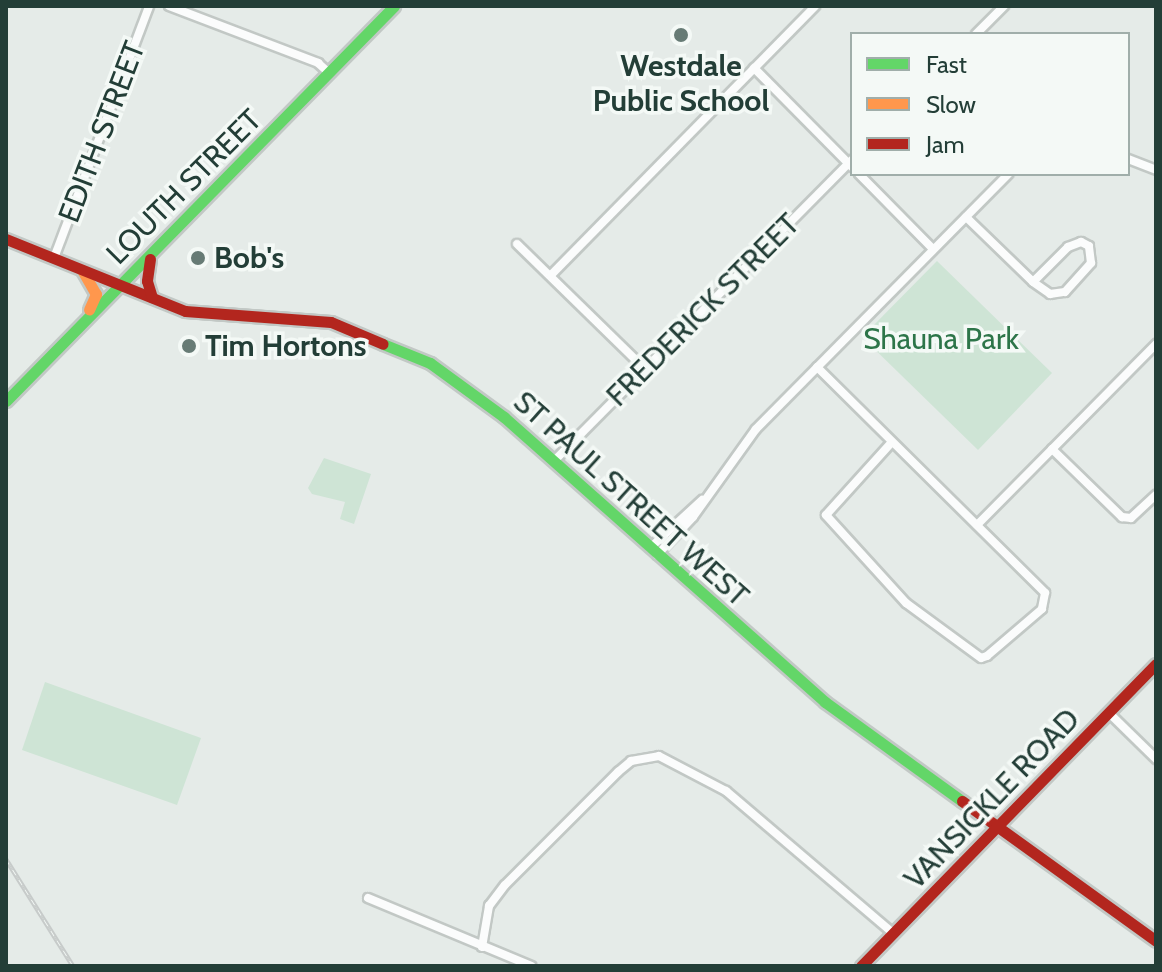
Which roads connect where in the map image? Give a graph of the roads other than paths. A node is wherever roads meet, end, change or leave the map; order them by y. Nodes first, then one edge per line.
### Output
1 (149, 6) edge
2 (169, 6) edge
3 (394, 6) edge
4 (815, 6) edge
5 (1004, 6) edge
6 (978, 32) edge
7 (754, 68) junction
8 (329, 73) junction
9 (1130, 160) edge
10 (850, 162) edge
11 (850, 164) edge
12 (1156, 170) edge
13 (861, 176) edge
14 (1006, 176) edge
15 (966, 217) junction
16 (6, 239) edge
17 (517, 244) dead end
18 (933, 249) junction
19 (151, 256) junction
20 (54, 258) junction
21 (76, 264) junction
22 (551, 275) junction
23 (1033, 282) junction
24 (121, 285) junction
25 (152, 297) junction
26 (76, 331) junction
27 (1156, 344) edge
28 (817, 367) junction
29 (645, 369) junction
30 (6, 401) edge
31 (892, 442) junction
32 (1052, 449) junction
33 (554, 461) junction
34 (1155, 497) edge
35 (977, 525) junction
36 (654, 551) junction
37 (1156, 664) edge
38 (1109, 713) junction
39 (1156, 759) edge
40 (1000, 826) junction
41 (368, 898) dead end
42 (893, 933) junction
43 (1156, 941) edge
44 (482, 947) junction
45 (531, 966) edge
46 (861, 966) edge

1 - 20 street, EDITH STREET
2 - 8 street
3 - 8 main road, LOUTH STREET
4 - 7 street
5 - 6 street
7 - 10 street
7 - 22 street
8 - 19 main road, LOUTH STREET
9 - 12 street
11 - 29 street, FREDERICK STREET
13 - 18 street
14 - 15 street
15 - 18 street
15 - 23 street
16 - 20 main road, ST PAUL STREET WEST
17 - 22 street
18 - 28 street
19 - 24 main road, LOUTH STREET
19 - 25 main road
20 - 21 main road, ST PAUL STREET WEST
21 - 24 main road, ST PAUL STREET WEST
21 - 26 main road
22 - 29 street
23 - 23 street
24 - 25 main road, ST PAUL STREET WEST
24 - 26 main road, LOUTH STREET
25 - 33 main road, ST PAUL STREET WEST
26 - 30 main road, LOUTH STREET
27 - 32 street
28 - 31 street
28 - 36 street
29 - 33 street, FREDERICK STREET
31 - 35 street
31 - 35 street
32 - 34 street
32 - 35 street
33 - 36 main road, ST PAUL STREET WEST
36 - 40 main road, ST PAUL STREET WEST
37 - 38 main road, VANSICKLE ROAD
38 - 39 street
38 - 40 main road, VANSICKLE ROAD
40 - 42 main road, VANSICKLE ROAD
40 - 43 main road, ST PAUL STREET WEST
41 - 44 street
42 - 44 street
42 - 46 main road, VANSICKLE ROAD
44 - 45 street

